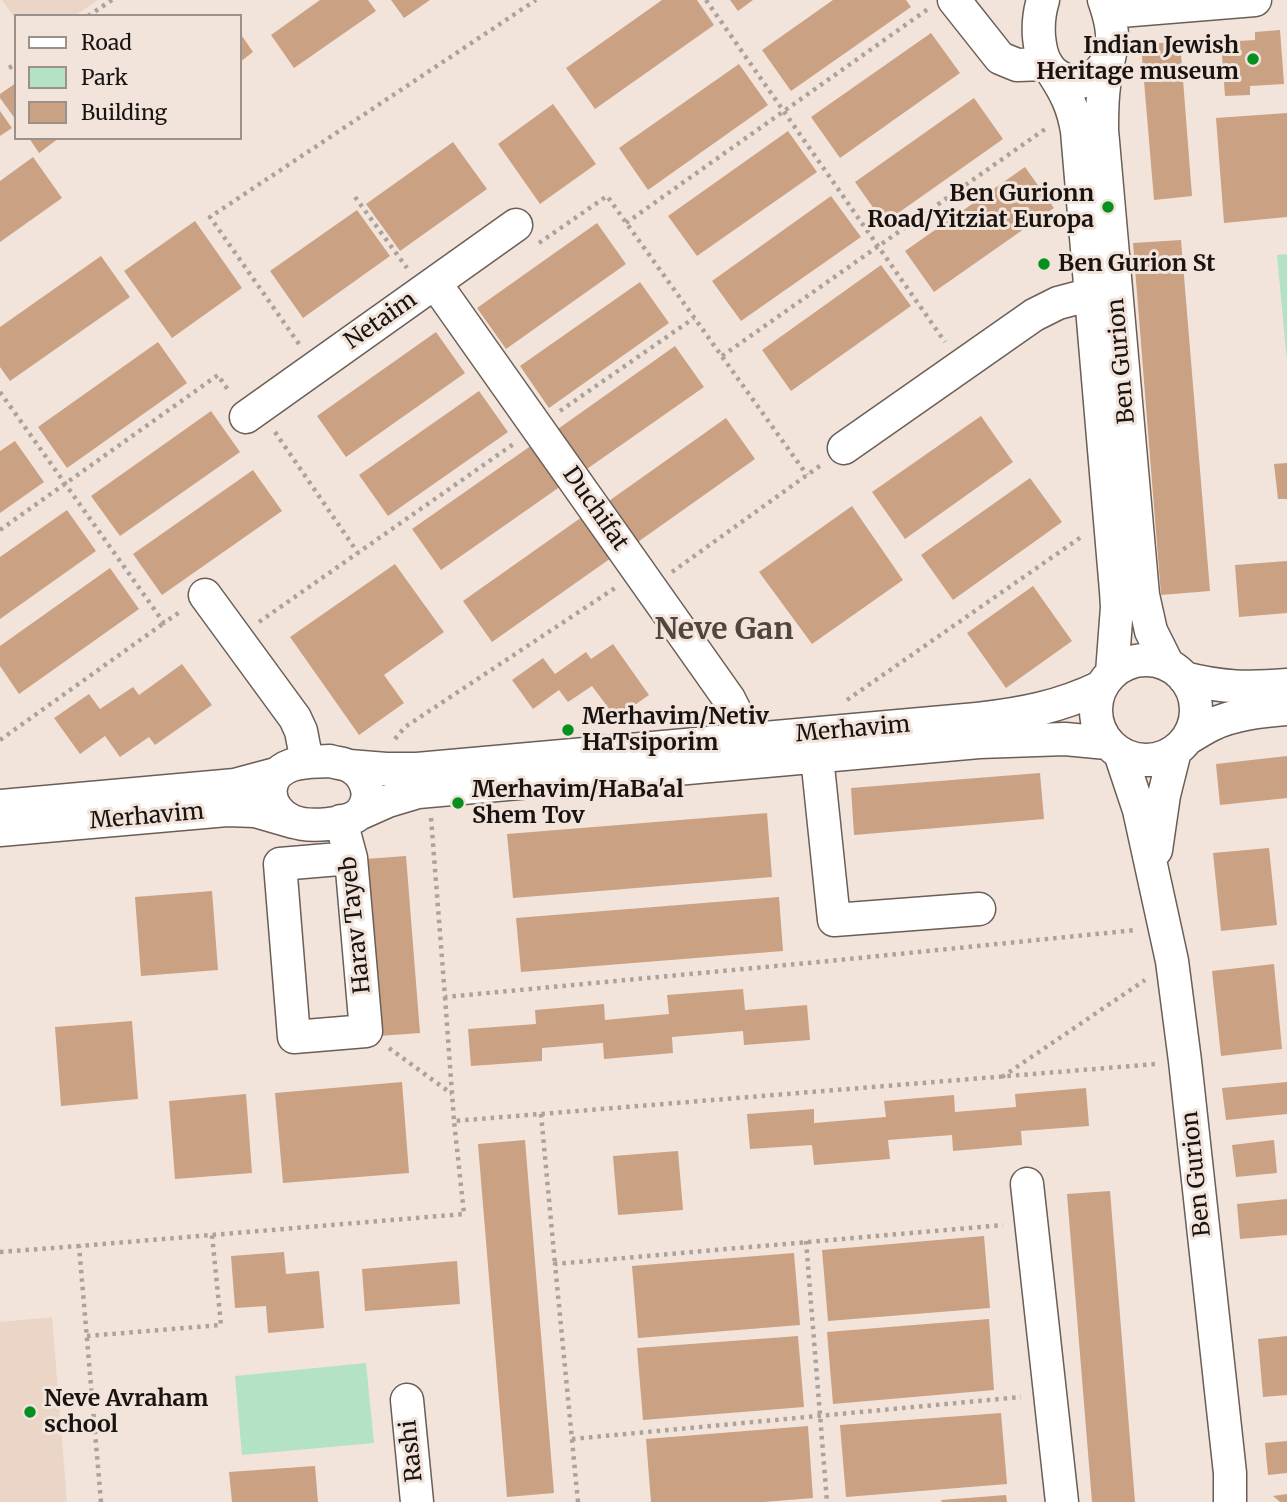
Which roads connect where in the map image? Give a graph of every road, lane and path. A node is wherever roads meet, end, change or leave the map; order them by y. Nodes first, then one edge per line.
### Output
1 (112, 0) edge
2 (536, 0) edge
3 (706, 0) edge
4 (1043, 0) edge
5 (1255, 0) edge
6 (942, 4) edge
7 (1106, 6) edge
8 (91, 14) edge
9 (1110, 54) junction
10 (14, 65) edge
11 (9, 68) dead end
12 (1050, 68) junction
13 (1073, 110) junction
14 (784, 112) junction
15 (355, 197) dead end
16 (626, 223) junction
17 (516, 225) joint
18 (878, 247) junction
19 (429, 287) junction
20 (1092, 294) junction
21 (694, 318) junction
22 (722, 356) junction
23 (961, 366) junction
24 (315, 368) junction
25 (218, 375) dead end
26 (0, 392) edge
27 (252, 412) joint
28 (537, 427) junction
29 (844, 448) joint
30 (807, 475) junction
31 (65, 484) junction
32 (1110, 516) junction
33 (0, 530) edge
34 (358, 553) junction
35 (645, 580) junction
36 (205, 595) joint
37 (164, 623) junction
38 (236, 638) junction
39 (1176, 672) junction
40 (1106, 680) junction
41 (1287, 685) edge
42 (841, 704) dead end
43 (1287, 709) edge
44 (0, 740) edge
45 (744, 740) junction
46 (1181, 745) junction
47 (1114, 748) junction
48 (817, 757) junction
49 (307, 762) junction
50 (349, 766) junction
51 (386, 769) junction
52 (276, 774) junction
53 (429, 792) junction
54 (0, 806) edge
55 (351, 817) junction
56 (293, 822) junction
57 (0, 830) edge
58 (351, 858) junction
59 (1154, 876) junction
60 (979, 909) dead end
61 (1165, 927) junction
62 (1172, 961) junction
63 (445, 997) junction
64 (366, 1031) junction
65 (1185, 1061) junction
66 (1002, 1077) junction
67 (452, 1094) junction
68 (541, 1114) junction
69 (454, 1121) junction
70 (1027, 1184) dead end
71 (1032, 1222) junction
72 (212, 1235) junction
73 (806, 1241) junction
74 (79, 1246) junction
75 (0, 1252) edge
76 (555, 1264) junction
77 (87, 1336) junction
78 (1051, 1394) junction
79 (407, 1400) dead end
80 (820, 1416) junction
81 (572, 1439) junction
82 (1233, 1492) edge
83 (101, 1502) edge
84 (417, 1502) edge
85 (578, 1502) edge
86 (827, 1502) edge
87 (1062, 1502) edge

1 - 8 path
2 - 24 path
3 - 14 path
4 - 12 street, Ben Gurion
5 - 7 street
6 - 12 street
6 - 14 path
7 - 9 street, Ben Gurion
9 - 12 street
9 - 39 street, Ben Gurion
10 - 11 path
12 - 13 street, Ben Gurion
13 - 18 path
13 - 20 street, Ben Gurion
14 - 16 path
14 - 18 path
15 - 19 path
16 - 17 path
16 - 21 path
17 - 19 street, Netaim
18 - 22 path
18 - 23 path
19 - 24 street, Netaim
19 - 28 street, Duchifat
20 - 23 street
20 - 32 street, Ben Gurion
21 - 22 path
21 - 28 path
22 - 30 path
23 - 29 street
24 - 27 street, Netaim
25 - 31 path
26 - 31 path
27 - 34 path
28 - 34 path
28 - 35 street, Duchifat
29 - 30 path
30 - 35 path
31 - 33 path
31 - 37 path
32 - 40 street, Ben Gurion
32 - 42 path
34 - 38 path
35 - 45 street, Duchifat
35 - 51 path
36 - 37 path
36 - 38 street
37 - 44 path
38 - 49 street
39 - 40 street
39 - 41 street
39 - 46 street
40 - 45 street, Merhavim
40 - 47 street
43 - 46 street
45 - 51 street, Merhavim
46 - 47 street
46 - 59 street, Ben Gurion
47 - 48 street, Merhavim
47 - 59 street, Ben Gurion
48 - 53 street, Merhavim
48 - 60 street
49 - 50 street
49 - 52 street
50 - 51 street, Merhavim
50 - 55 street
52 - 54 street, Merhavim
52 - 56 street
53 - 55 street, Merhavim
53 - 63 path
55 - 56 street
55 - 58 street, Harav Tayeb
56 - 57 street, Merhavim
58 - 64 street, Harav Tayeb
58 - 64 street
59 - 61 street, Ben Gurion
61 - 62 street, Ben Gurion
61 - 63 path
62 - 65 street, Ben Gurion
62 - 66 path
63 - 67 path
64 - 67 path
65 - 66 path
65 - 82 street, Ben Gurion
66 - 68 path
67 - 69 path
68 - 69 path
68 - 76 path
69 - 72 path
70 - 71 street
71 - 73 path
71 - 78 street
72 - 74 path
72 - 77 path
73 - 76 path
73 - 80 path
74 - 75 path
74 - 77 path
76 - 81 path
77 - 83 path
78 - 80 path
78 - 87 street
79 - 84 street, Rashi
80 - 81 path
80 - 86 path
81 - 85 path

